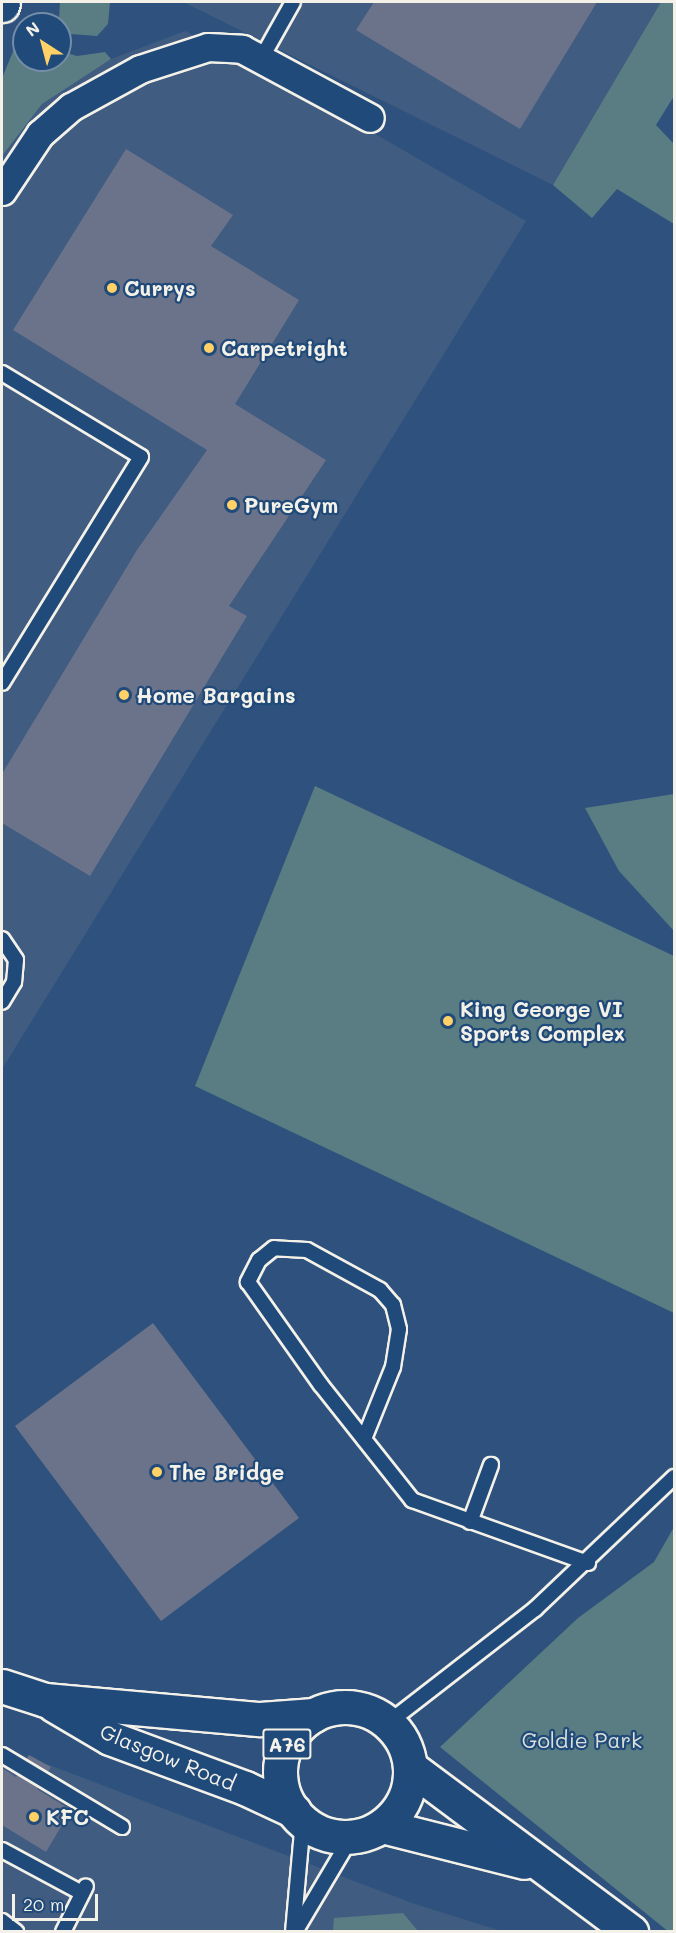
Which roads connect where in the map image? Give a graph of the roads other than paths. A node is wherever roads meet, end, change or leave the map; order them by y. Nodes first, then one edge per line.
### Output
1 (293, 2) edge
2 (252, 54) junction
3 (370, 118) dead end
4 (2, 191) edge
5 (2, 374) edge
6 (2, 683) edge
7 (2, 939) edge
8 (2, 1002) edge
9 (364, 1439) junction
10 (491, 1465) dead end
11 (675, 1477) edge
12 (470, 1522) junction
13 (588, 1563) junction
14 (2, 1686) edge
15 (45, 1700) junction
16 (314, 1715) junction
17 (388, 1723) junction
18 (2, 1755) edge
19 (410, 1767) junction
20 (298, 1816) junction
21 (122, 1827) dead end
22 (367, 1831) junction
23 (2, 1850) edge
24 (538, 1865) junction
25 (2, 1921) edge
26 (16, 1932) edge
27 (63, 1932) edge
28 (294, 1932) edge
29 (631, 1932) edge

1 - 2 lane
2 - 3 street
2 - 4 street
5 - 6 lane
7 - 8 lane
9 - 9 lane
9 - 12 lane
10 - 12 lane
11 - 13 lane
12 - 13 lane
13 - 17 lane
14 - 15 main road, Glasgow Road / A76
15 - 16 main road, Glasgow Road / A76
15 - 20 main road, Glasgow Road / A76
16 - 17 main road, A76
16 - 20 main road, A76
17 - 19 main road, A76
18 - 21 lane
19 - 22 main road, A76
19 - 24 main road, A76
20 - 22 main road, A76
20 - 28 lane
22 - 24 main road, A76
22 - 28 lane
23 - 27 lane
24 - 29 main road, A76
25 - 26 lane

